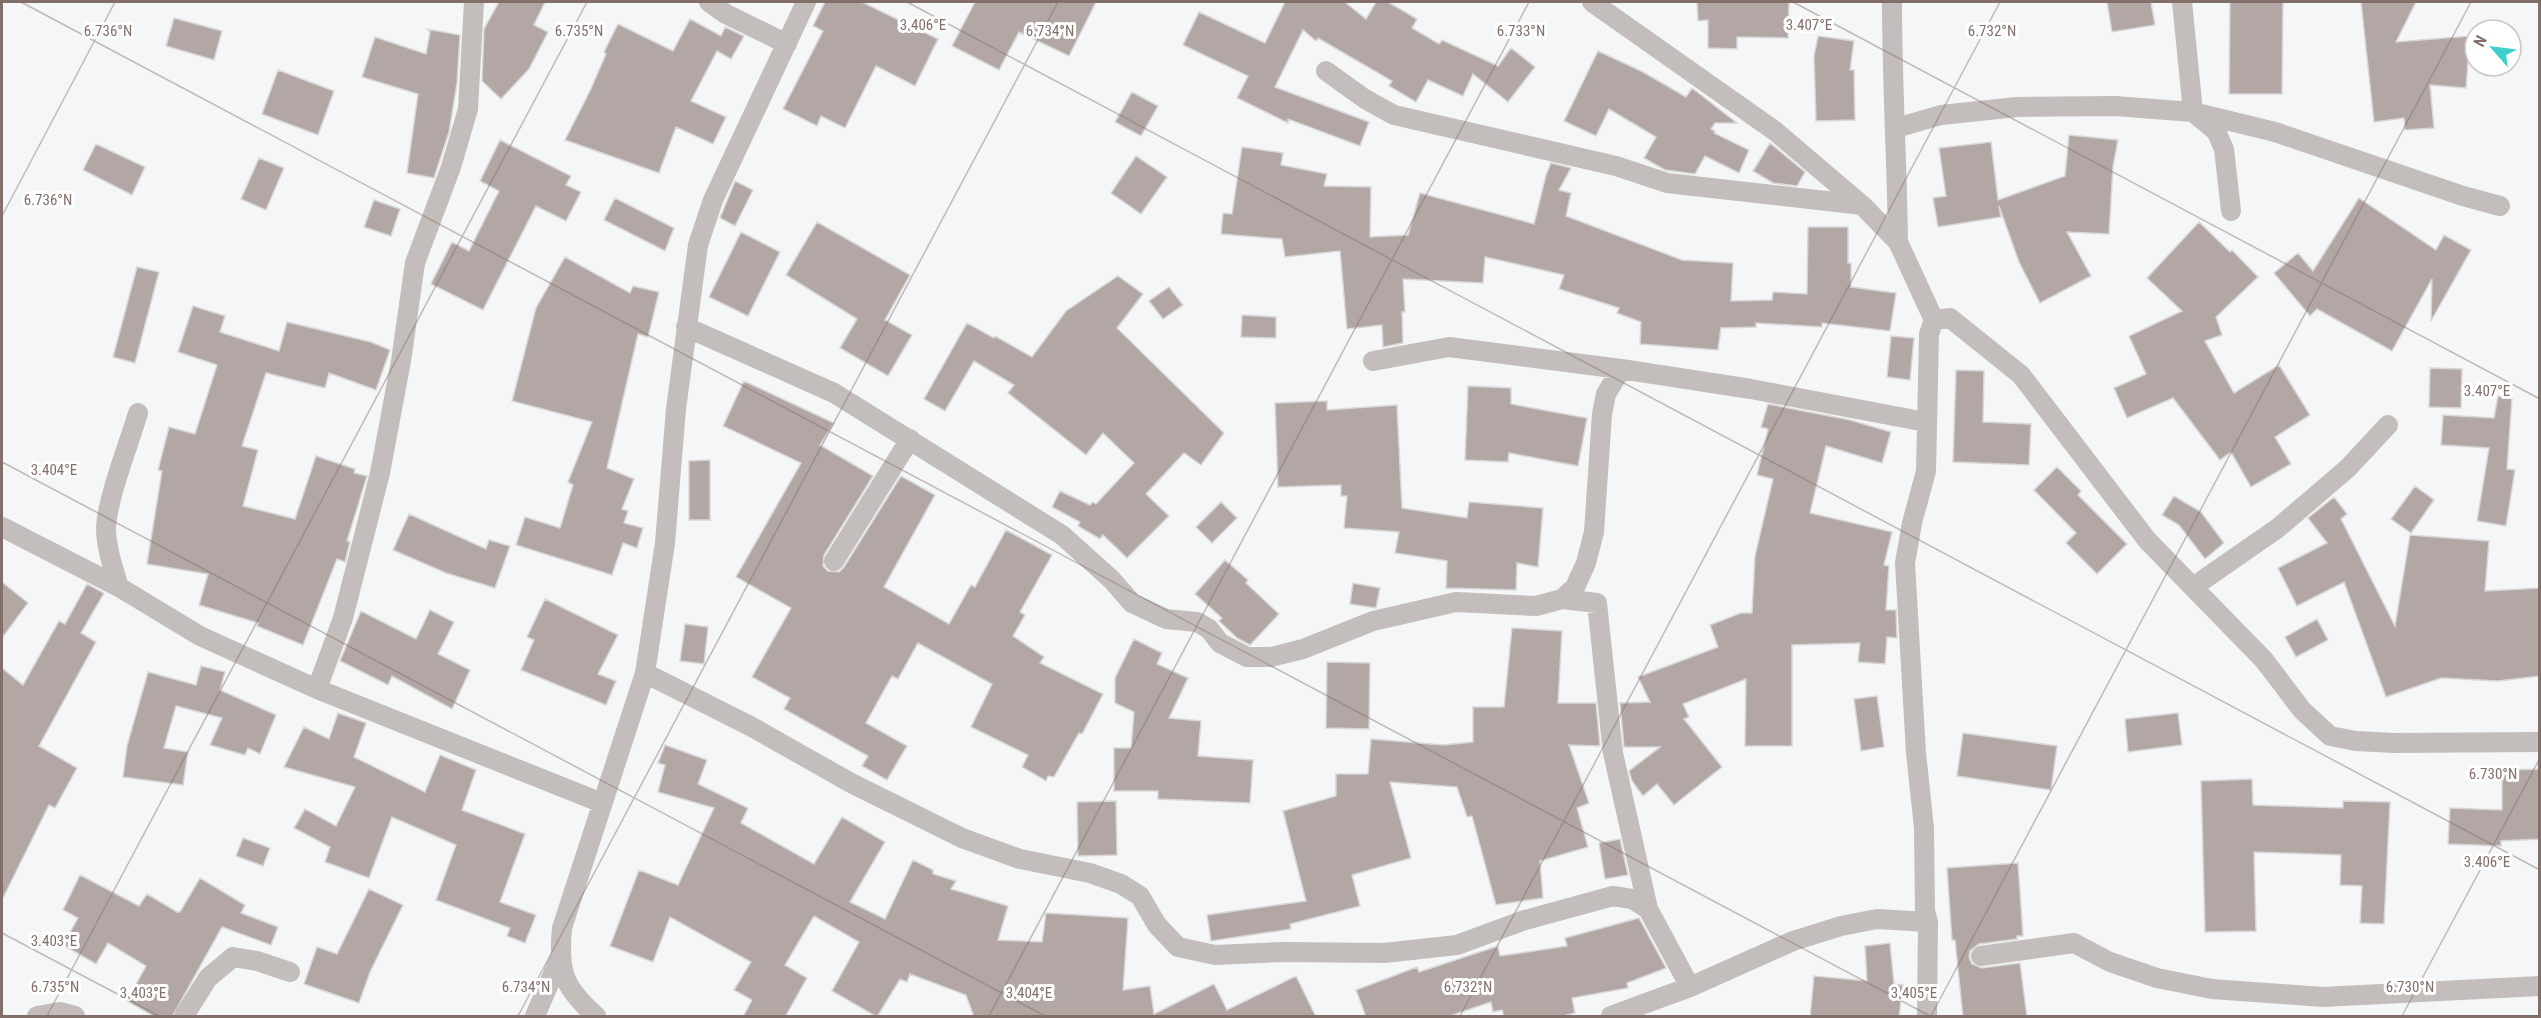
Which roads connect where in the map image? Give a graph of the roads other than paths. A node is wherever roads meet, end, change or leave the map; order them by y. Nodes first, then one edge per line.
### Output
1 (474, 2) edge
2 (709, 2) edge
3 (806, 2) edge
4 (1592, 2) edge
5 (1892, 2) edge
6 (2182, 2) edge
7 (787, 44) junction
8 (1326, 71) dead end
9 (2193, 112) junction
10 (1896, 128) junction
11 (1862, 205) junction
12 (2499, 206) dead end
13 (2231, 211) dead end
14 (1898, 242) junction
15 (1934, 320) junction
16 (686, 327) junction
17 (1373, 361) dead end
18 (1621, 369) junction
19 (138, 413) dead end
20 (1926, 422) junction
21 (2388, 425) dead end
22 (910, 439) junction
23 (2, 527) edge
24 (834, 561) dead end
25 (119, 587) junction
26 (2193, 587) junction
27 (1562, 599) junction
28 (645, 673) junction
29 (317, 689) junction
30 (2540, 742) edge
31 (602, 803) junction
32 (1648, 909) junction
33 (1928, 922) junction
34 (1981, 957) dead end
35 (560, 958) junction
36 (290, 972) dead end
37 (2540, 986) edge
38 (1690, 987) junction
39 (595, 1016) edge
40 (38, 1017) edge
41 (75, 1017) edge
42 (184, 1017) edge
43 (535, 1017) edge
44 (590, 1017) edge
45 (1611, 1017) edge
46 (1927, 1017) edge

1 - 29 street
2 - 7 street
3 - 7 street
4 - 11 street
5 - 10 street
6 - 9 street
7 - 16 street
8 - 11 street
9 - 10 street
9 - 12 street
9 - 13 street
10 - 14 street
11 - 14 street
14 - 15 street
15 - 20 street
15 - 26 street
16 - 22 street
16 - 28 street
17 - 18 street
18 - 20 street
18 - 27 street
19 - 25 street
20 - 33 street
21 - 26 street
22 - 24 street
22 - 27 street
23 - 25 street
25 - 29 street
26 - 30 street
27 - 32 street
28 - 31 street
28 - 32 street
29 - 31 street
31 - 35 street
32 - 38 street
33 - 38 street
33 - 46 street
34 - 37 street
35 - 39 street
35 - 43 street
36 - 42 street
38 - 45 street
39 - 44 street
40 - 41 street

